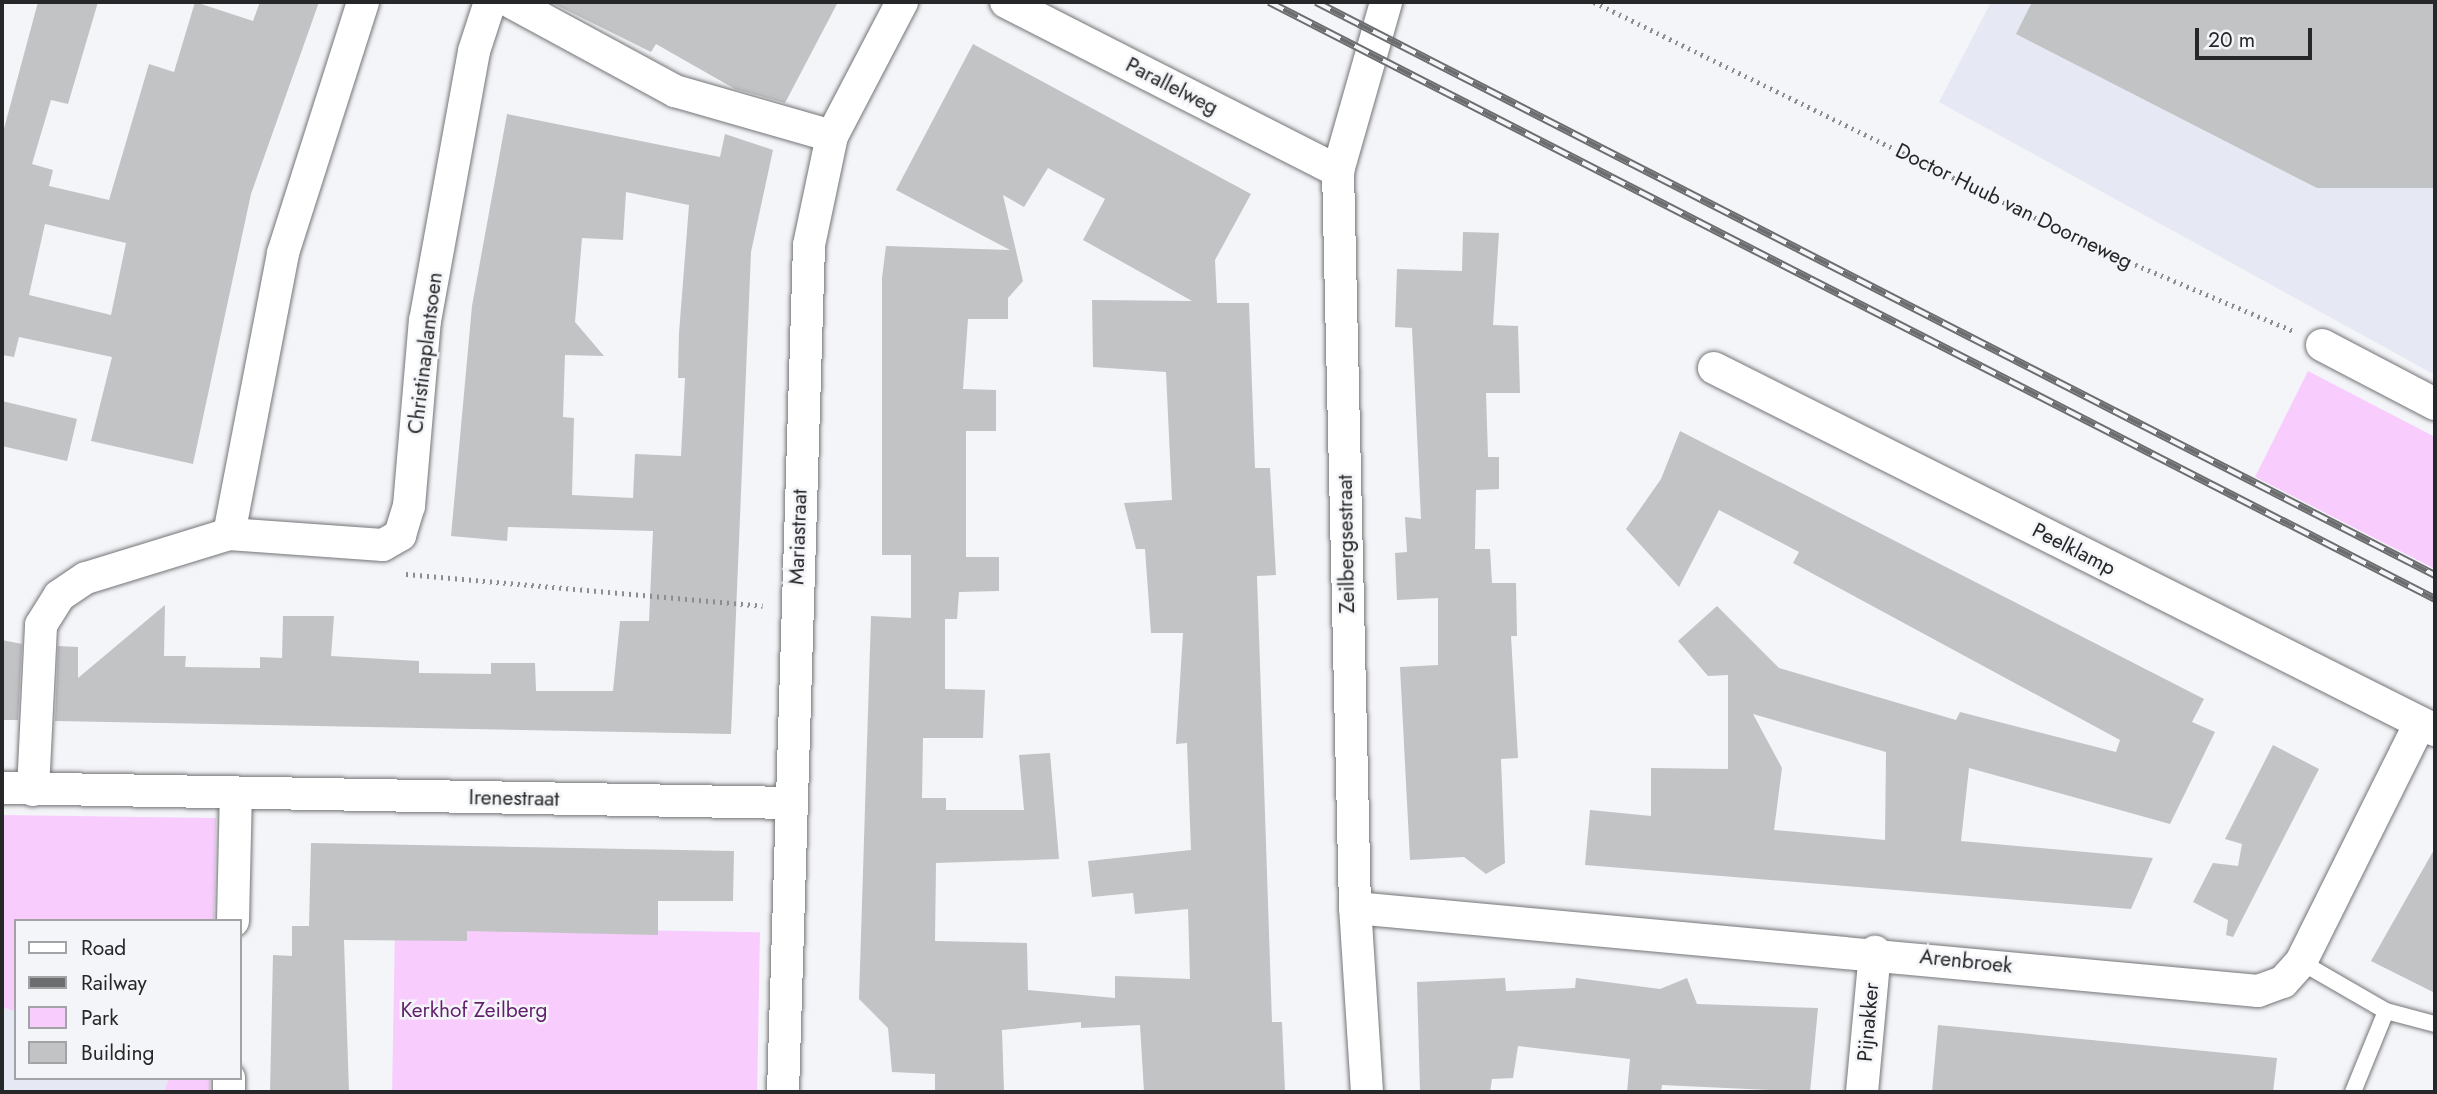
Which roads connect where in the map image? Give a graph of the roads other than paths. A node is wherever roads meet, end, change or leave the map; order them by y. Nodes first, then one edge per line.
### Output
1 (362, 2) edge
2 (490, 2) edge
3 (511, 2) edge
4 (902, 2) edge
5 (1006, 2) edge
6 (1386, 2) edge
7 (832, 136) junction
8 (1338, 171) junction
9 (2322, 345) road end
10 (1714, 368) dead end
11 (2435, 404) edge
12 (229, 534) junction
13 (2428, 727) edge
14 (2, 788) edge
15 (33, 789) junction
16 (236, 793) junction
17 (792, 803) junction
18 (1354, 908) junction
19 (233, 919) edge
20 (1875, 952) junction
21 (2301, 962) junction
22 (2386, 1011) junction
23 (2435, 1024) edge
24 (783, 1092) edge
25 (1367, 1092) edge
26 (1862, 1092) edge
27 (2353, 1092) edge

1 - 12 street
2 - 12 street, Christinaplantsoen
3 - 7 street
4 - 7 street, Mariastraat
5 - 8 street, Parallelweg
6 - 8 street, Zeilbergsestraat
7 - 17 street, Mariastraat
8 - 18 street, Zeilbergsestraat
9 - 11 street
10 - 13 street, Peelklamp
12 - 15 street, Christinaplantsoen
13 - 21 street, Arenbroek
14 - 15 street, Irenestraat
15 - 16 street, Irenestraat
16 - 17 street, Irenestraat
16 - 19 street
17 - 24 street, Mariastraat
18 - 20 street, Arenbroek
18 - 25 street, Zeilbergsestraat
20 - 21 street, Arenbroek
20 - 26 street, Pijnakker
21 - 22 lane
22 - 23 lane
22 - 27 lane

